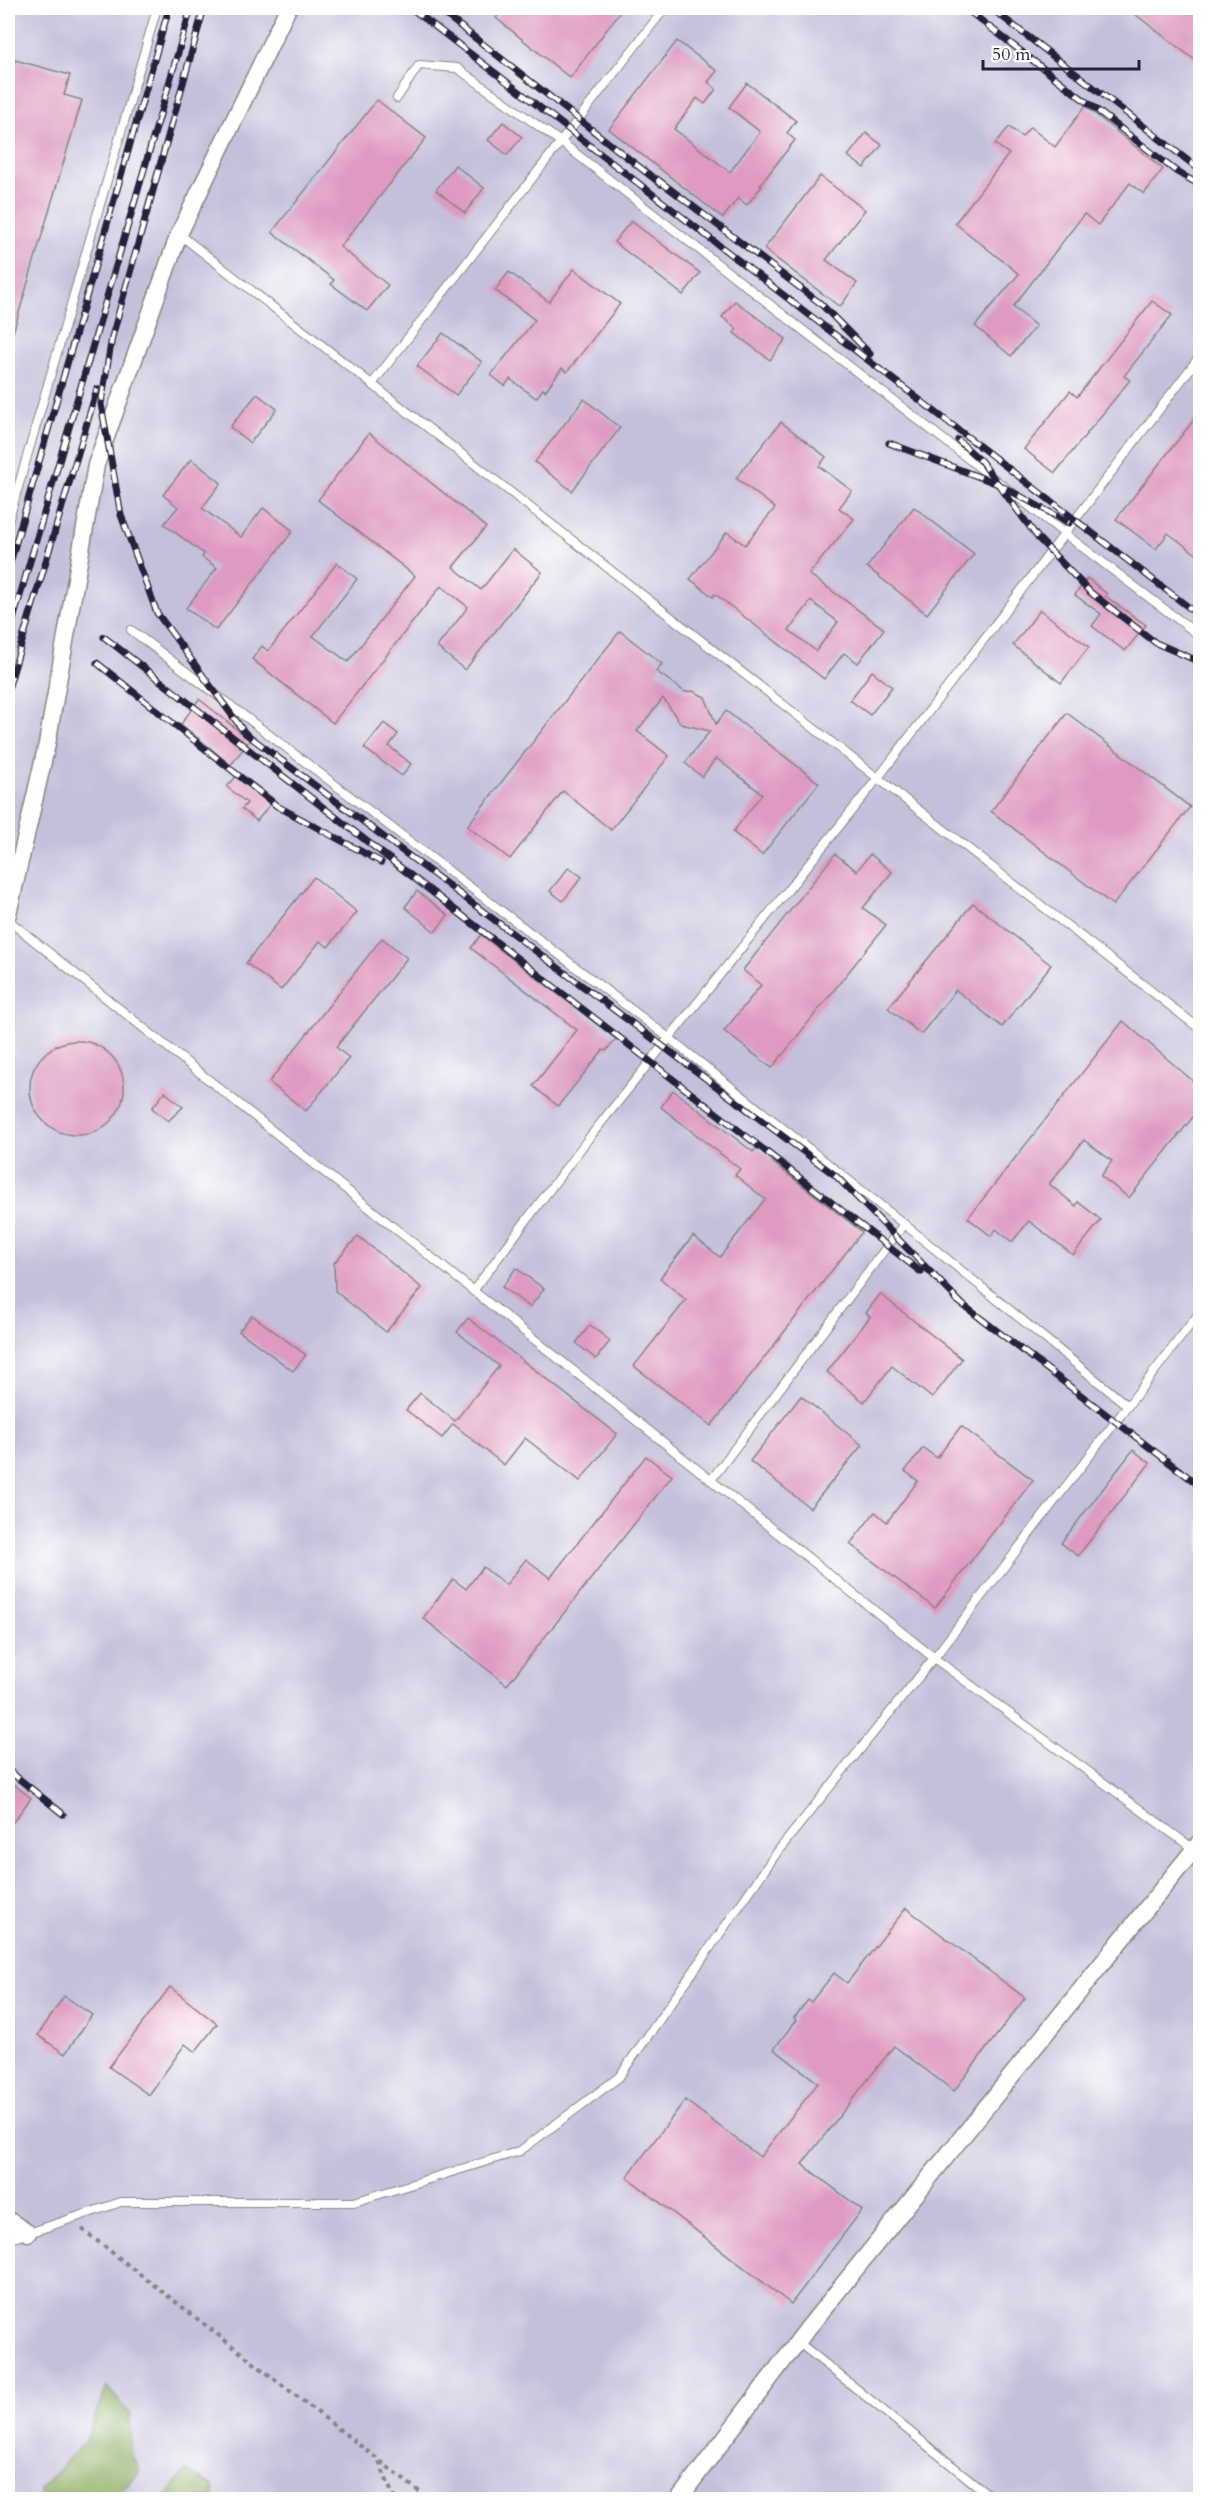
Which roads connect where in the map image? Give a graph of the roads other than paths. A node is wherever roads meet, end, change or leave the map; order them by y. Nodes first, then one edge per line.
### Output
1 (157, 8) edge
2 (288, 8) edge
3 (665, 8) edge
4 (396, 98) dead end
5 (561, 142) junction
6 (179, 234) junction
7 (1200, 356) edge
8 (372, 384) junction
9 (8, 522) edge
10 (1065, 534) junction
11 (131, 630) dead end
12 (1200, 636) edge
13 (878, 778) junction
14 (8, 914) edge
15 (8, 920) edge
16 (1200, 1029) edge
17 (669, 1038) junction
18 (904, 1224) junction
19 (474, 1292) junction
20 (1200, 1312) edge
21 (1128, 1406) junction
22 (711, 1480) junction
23 (934, 1658) junction
24 (1198, 1849) edge
25 (8, 2220) edge
26 (28, 2233) junction
27 (8, 2240) edge
28 (798, 2342) junction
29 (678, 2499) edge
30 (995, 2499) edge

1 - 9 lane
2 - 6 street
3 - 5 lane
4 - 5 lane
5 - 8 lane
5 - 10 lane
6 - 8 lane
6 - 14 street
7 - 10 lane
8 - 13 lane
10 - 12 lane
10 - 13 lane
11 - 17 lane
13 - 16 lane
13 - 17 lane
15 - 19 lane
17 - 18 lane
17 - 19 lane
18 - 21 lane
18 - 22 lane
19 - 22 lane
20 - 21 lane
21 - 23 lane
22 - 23 lane
23 - 24 lane
23 - 26 lane
24 - 28 street
25 - 26 street
26 - 27 lane
28 - 29 street
28 - 30 lane

